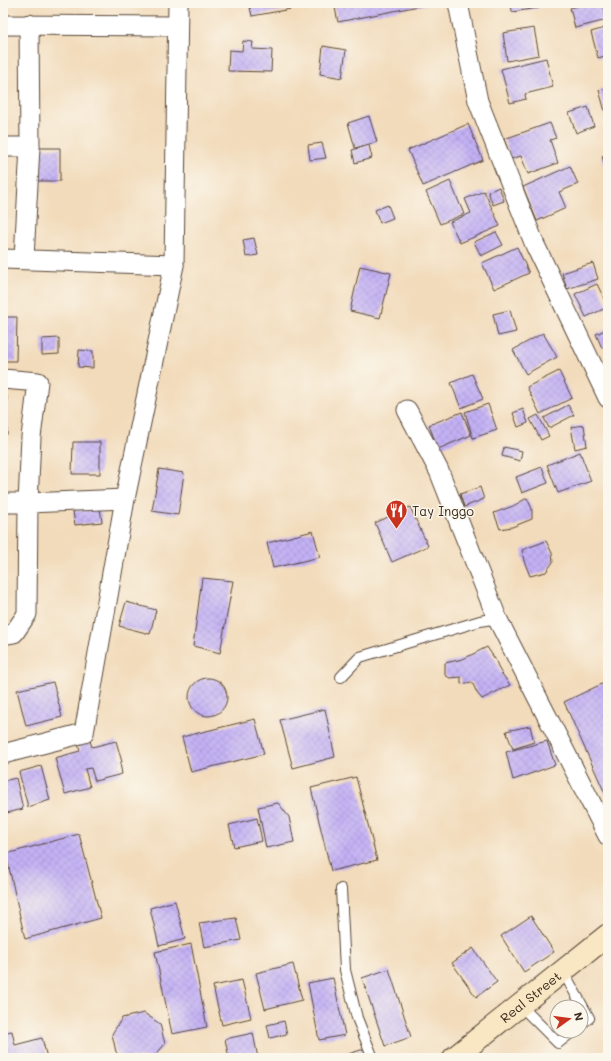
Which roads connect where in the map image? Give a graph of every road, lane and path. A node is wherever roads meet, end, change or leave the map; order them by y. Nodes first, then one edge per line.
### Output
1 (178, 3) edge
2 (458, 3) edge
3 (29, 24) junction
4 (3, 25) edge
5 (177, 26) junction
6 (3, 147) edge
7 (30, 147) junction
8 (24, 258) junction
9 (3, 259) edge
10 (174, 265) junction
11 (3, 379) edge
12 (608, 398) edge
13 (407, 410) dead end
14 (125, 499) junction
15 (3, 503) edge
16 (28, 503) junction
17 (497, 618) junction
18 (3, 635) edge
19 (340, 677) dead end
20 (3, 754) edge
21 (608, 836) edge
22 (341, 888) dead end
23 (608, 935) edge
24 (563, 971) junction
25 (578, 999) edge
26 (520, 1005) junction
27 (549, 1034) edge
28 (554, 1039) edge
29 (563, 1039) edge
30 (373, 1058) edge
31 (454, 1058) edge

1 - 5 street
2 - 12 street
3 - 4 street
3 - 5 street
3 - 7 street
5 - 10 street
6 - 7 street
7 - 8 street
8 - 9 street
8 - 10 street
10 - 14 street
11 - 16 street
13 - 17 street
14 - 16 street
14 - 20 street
15 - 16 street
16 - 18 street
17 - 19 lane
17 - 21 street
22 - 30 lane
23 - 24 main road, Real Street
24 - 25 lane
24 - 26 main road, Real Street
26 - 27 lane
26 - 31 main road, Real Street
28 - 29 lane

